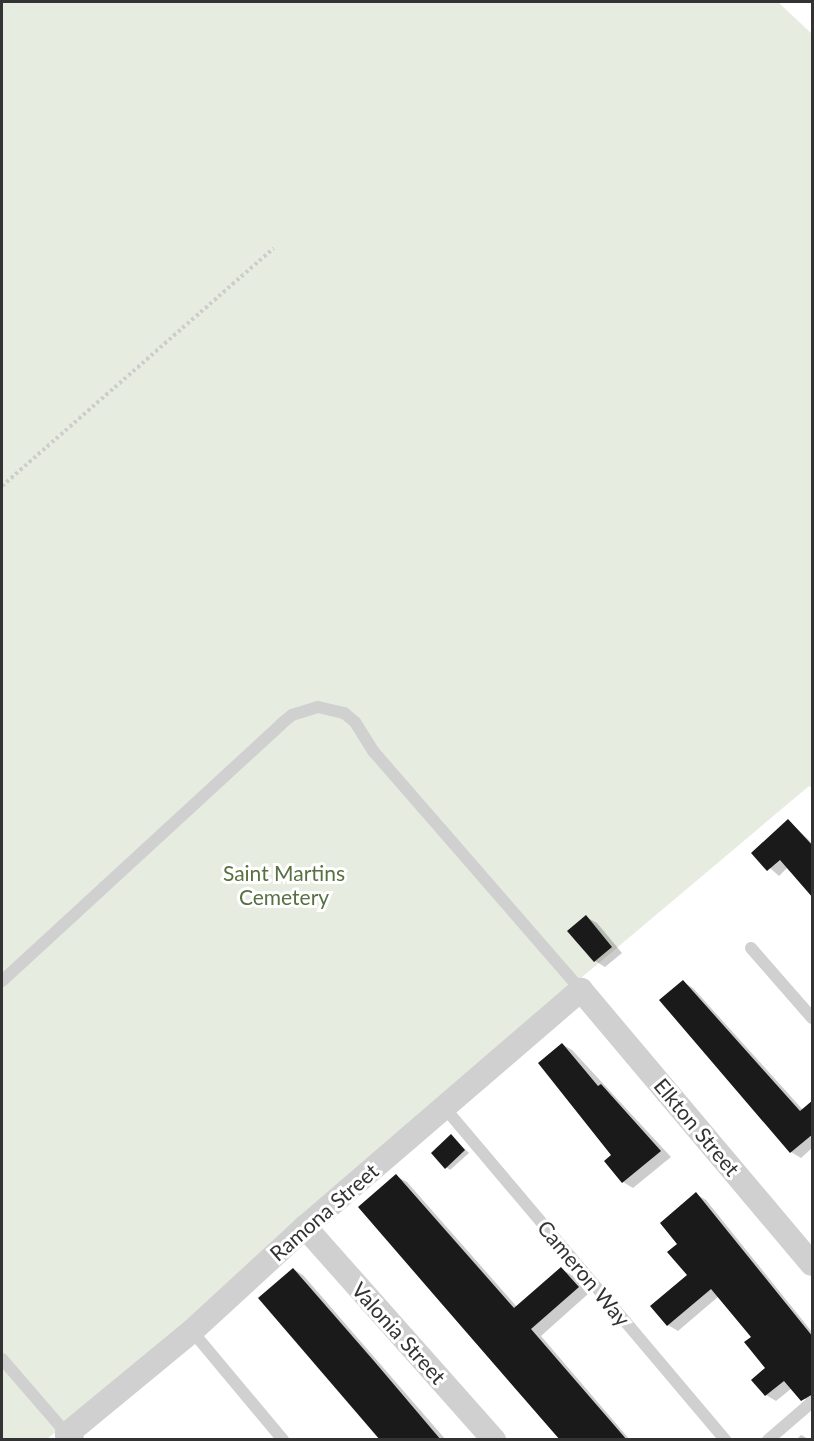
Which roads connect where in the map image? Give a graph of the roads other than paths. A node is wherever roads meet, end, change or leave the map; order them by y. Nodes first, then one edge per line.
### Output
1 (751, 948) dead end
2 (2, 981) edge
3 (580, 990) junction
4 (813, 1018) edge
5 (444, 1107) junction
6 (305, 1227) junction
7 (813, 1264) edge
8 (192, 1332) junction
9 (2, 1359) edge
10 (813, 1402) edge
11 (70, 1437) edge
12 (283, 1440) edge
13 (494, 1440) edge
14 (724, 1440) edge
15 (768, 1440) edge

1 - 4 lane
2 - 3 lane
3 - 5 street, Ramona Street
3 - 7 street, Elkton Street
5 - 6 street, Ramona Street
5 - 14 lane, Cameron Way
6 - 8 street, Ramona Street
6 - 13 street, Valonia Street
8 - 11 street, Ramona Street
8 - 12 lane
9 - 11 lane
10 - 15 lane

